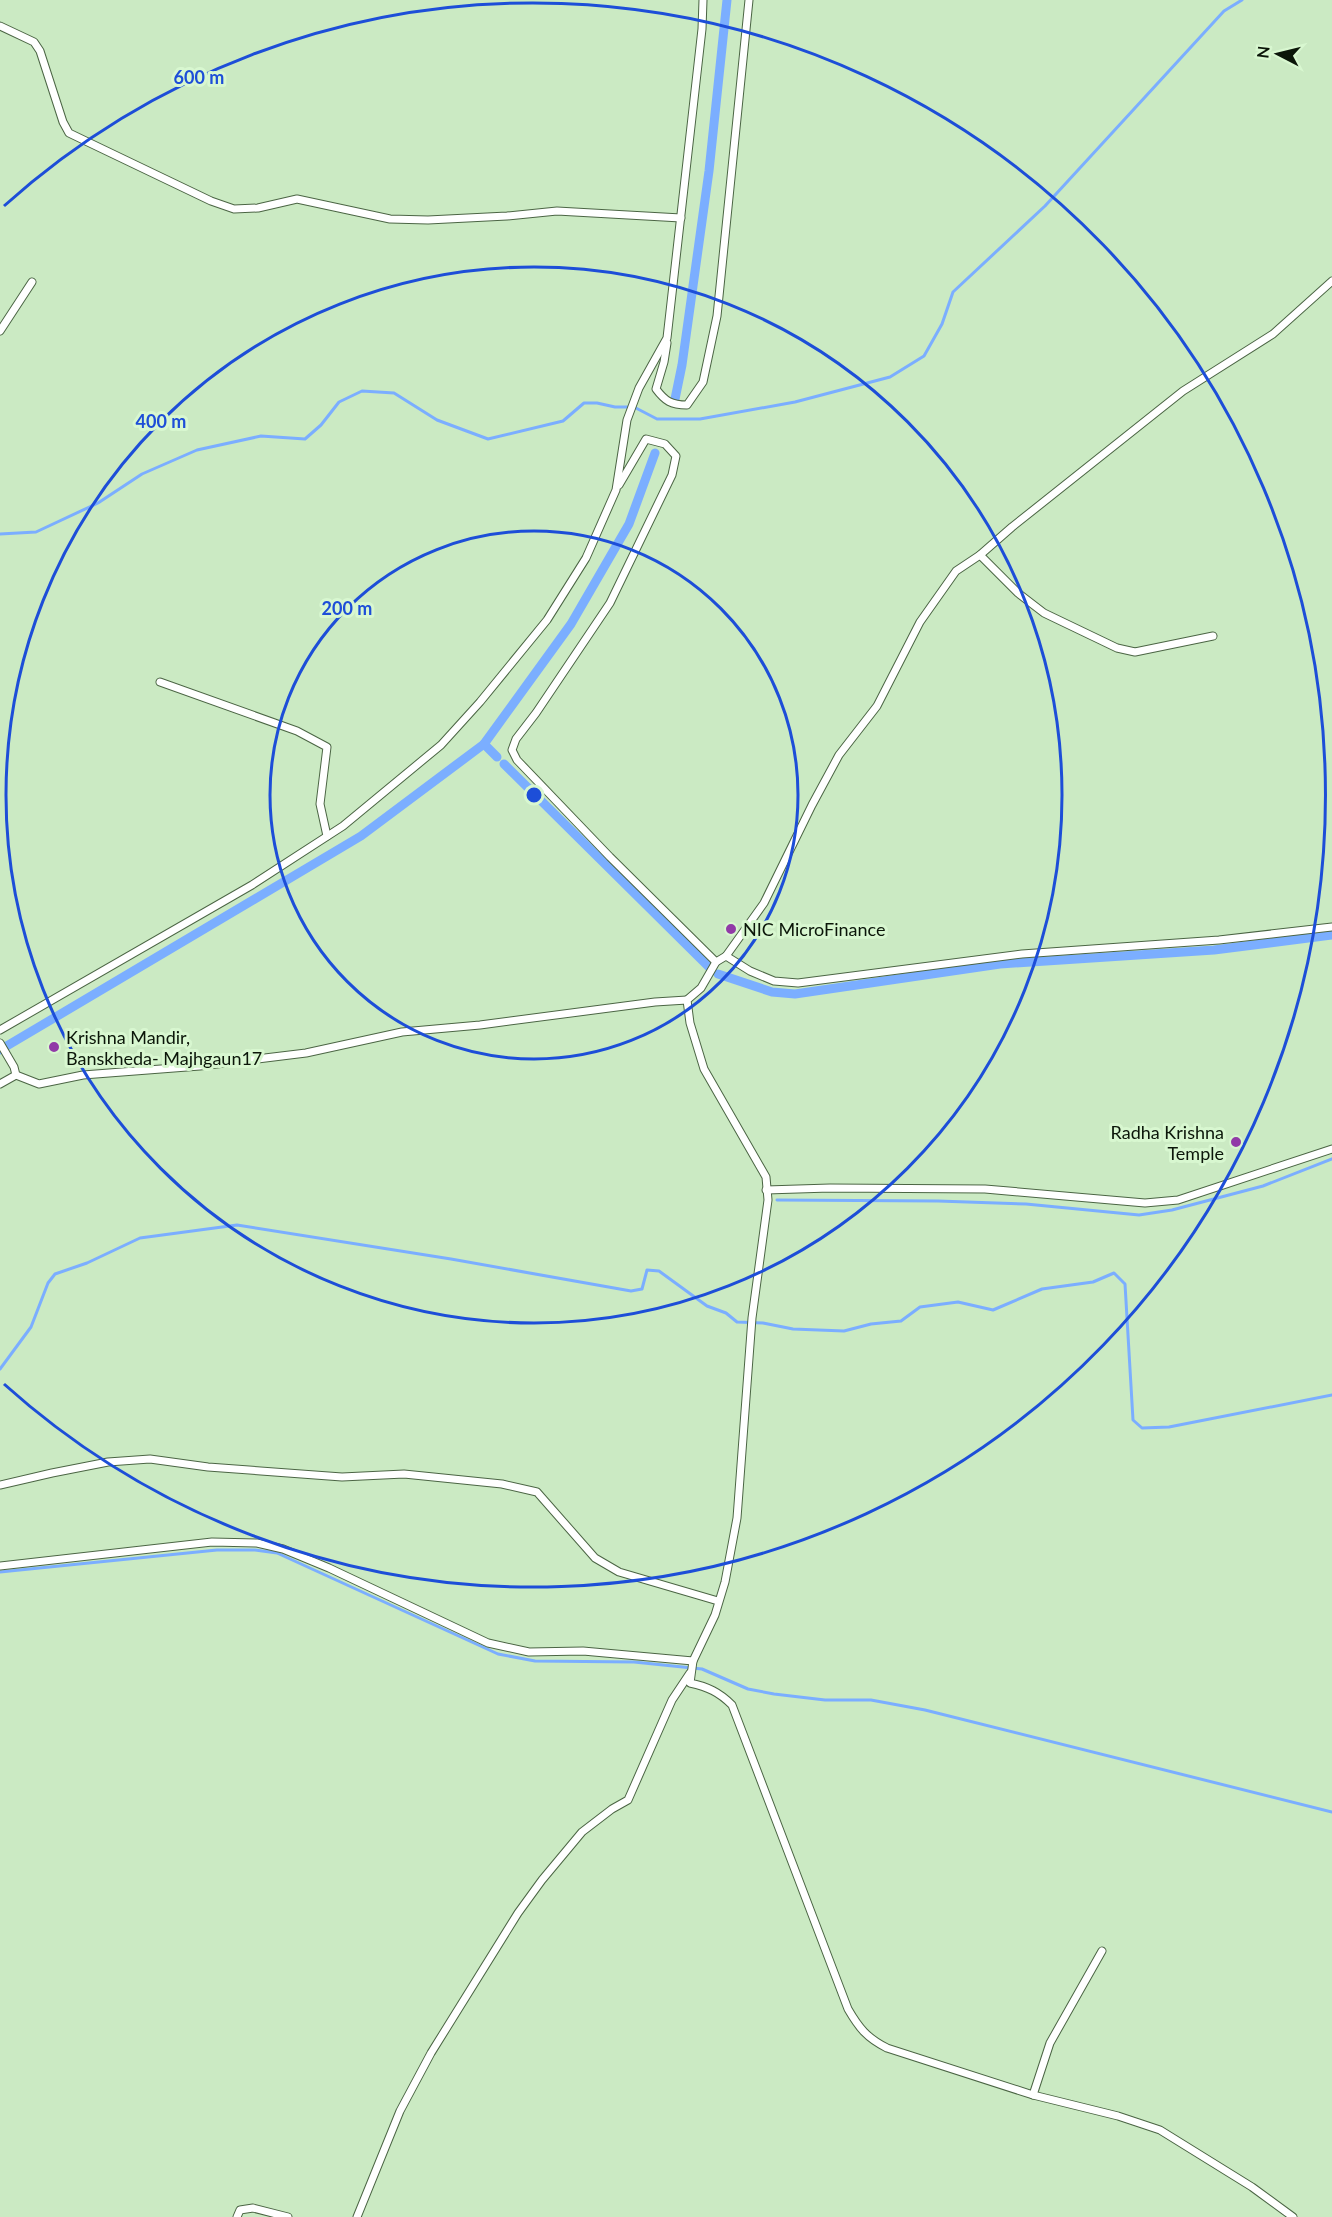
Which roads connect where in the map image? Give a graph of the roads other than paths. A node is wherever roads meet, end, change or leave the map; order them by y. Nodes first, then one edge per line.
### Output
1 (703, 0) edge
2 (749, 0) edge
3 (0, 26) edge
4 (681, 218) junction
5 (1332, 281) edge
6 (32, 282) dead end
7 (0, 331) edge
8 (667, 338) junction
9 (616, 490) junction
10 (980, 555) junction
11 (1213, 636) dead end
12 (160, 682) dead end
13 (327, 836) junction
14 (1332, 927) edge
15 (726, 956) junction
16 (716, 962) junction
17 (687, 1000) junction
18 (0, 1030) edge
19 (1, 1044) edge
20 (16, 1075) junction
21 (0, 1084) edge
22 (1332, 1149) edge
23 (766, 1190) junction
24 (0, 1485) edge
25 (0, 1566) edge
26 (718, 1601) junction
27 (693, 1661) junction
28 (690, 1673) junction
29 (1102, 1951) dead end
30 (1033, 2095) junction
31 (237, 2217) edge
32 (288, 2217) edge
33 (357, 2217) edge
34 (1293, 2217) edge

1 - 4 street
2 - 8 street
3 - 4 street
4 - 8 street
5 - 10 street
6 - 7 street
8 - 9 street
9 - 13 street
9 - 16 street
10 - 11 street
10 - 15 street
12 - 13 street
13 - 18 street
14 - 15 street
15 - 16 street
16 - 17 street
17 - 20 street
17 - 23 street
19 - 20 street
20 - 21 street
22 - 23 street
23 - 26 street
24 - 26 street
25 - 27 street
26 - 27 street
27 - 28 street
28 - 30 street
28 - 33 street
29 - 30 street
30 - 34 street
31 - 32 street

